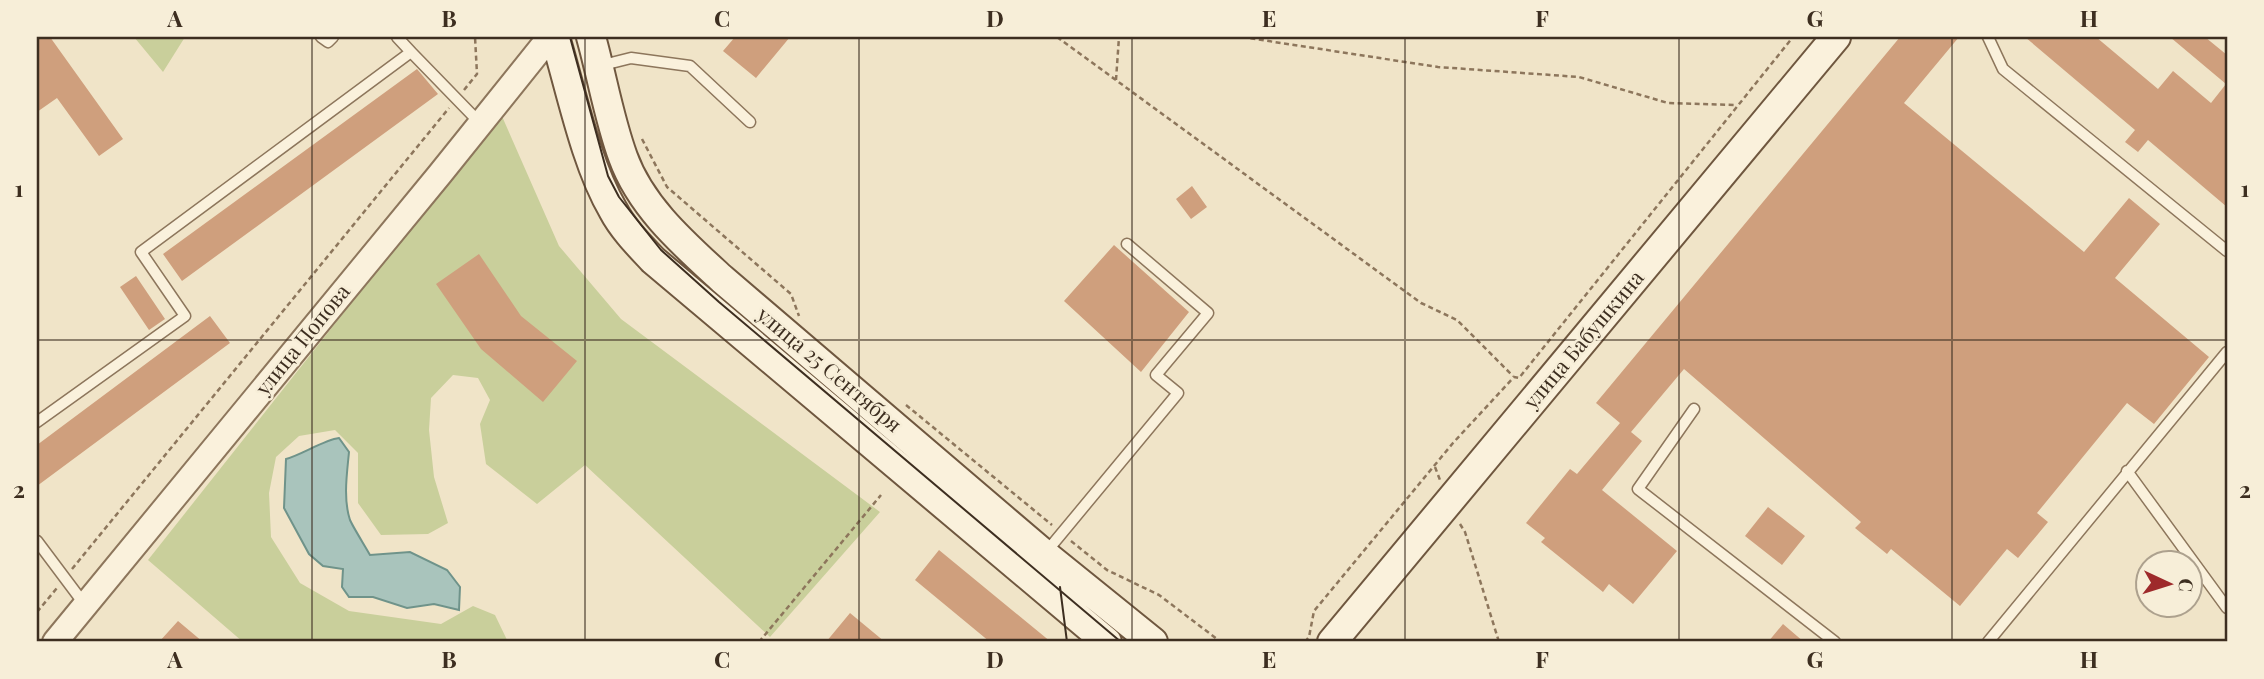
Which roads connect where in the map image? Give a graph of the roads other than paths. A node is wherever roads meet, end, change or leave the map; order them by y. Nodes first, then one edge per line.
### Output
1 (321, 37) edge
2 (333, 37) edge
3 (397, 37) edge
4 (553, 37) edge
5 (591, 37) edge
6 (1836, 37) edge
7 (1988, 37) edge
8 (411, 52) junction
9 (599, 66) junction
10 (750, 122) dead end
11 (481, 124) junction
12 (1126, 244) dead end
13 (2227, 251) edge
14 (2227, 352) edge
15 (1695, 410) dead end
16 (37, 422) edge
17 (2127, 471) junction
18 (37, 541) edge
19 (1053, 543) junction
20 (85, 605) junction
21 (2227, 608) edge
22 (55, 642) edge
23 (1107, 642) edge
24 (1153, 642) edge
25 (1332, 642) edge
26 (1835, 642) edge
27 (1988, 642) edge

1 - 2 lane
3 - 8 lane
4 - 11 street, улица Попова
4 - 23 main road
5 - 9 main road, улица 25 Сентября
6 - 25 main road, улица Бабушкина
7 - 13 lane
8 - 11 lane
8 - 16 lane
9 - 10 lane
9 - 19 main road, улица 25 Сентября
11 - 20 street, улица Попова
12 - 19 lane
14 - 17 lane
15 - 26 lane
17 - 21 lane
17 - 27 lane
18 - 20 lane
19 - 24 main road, улица 25 Сентября
20 - 22 street, улица Попова

